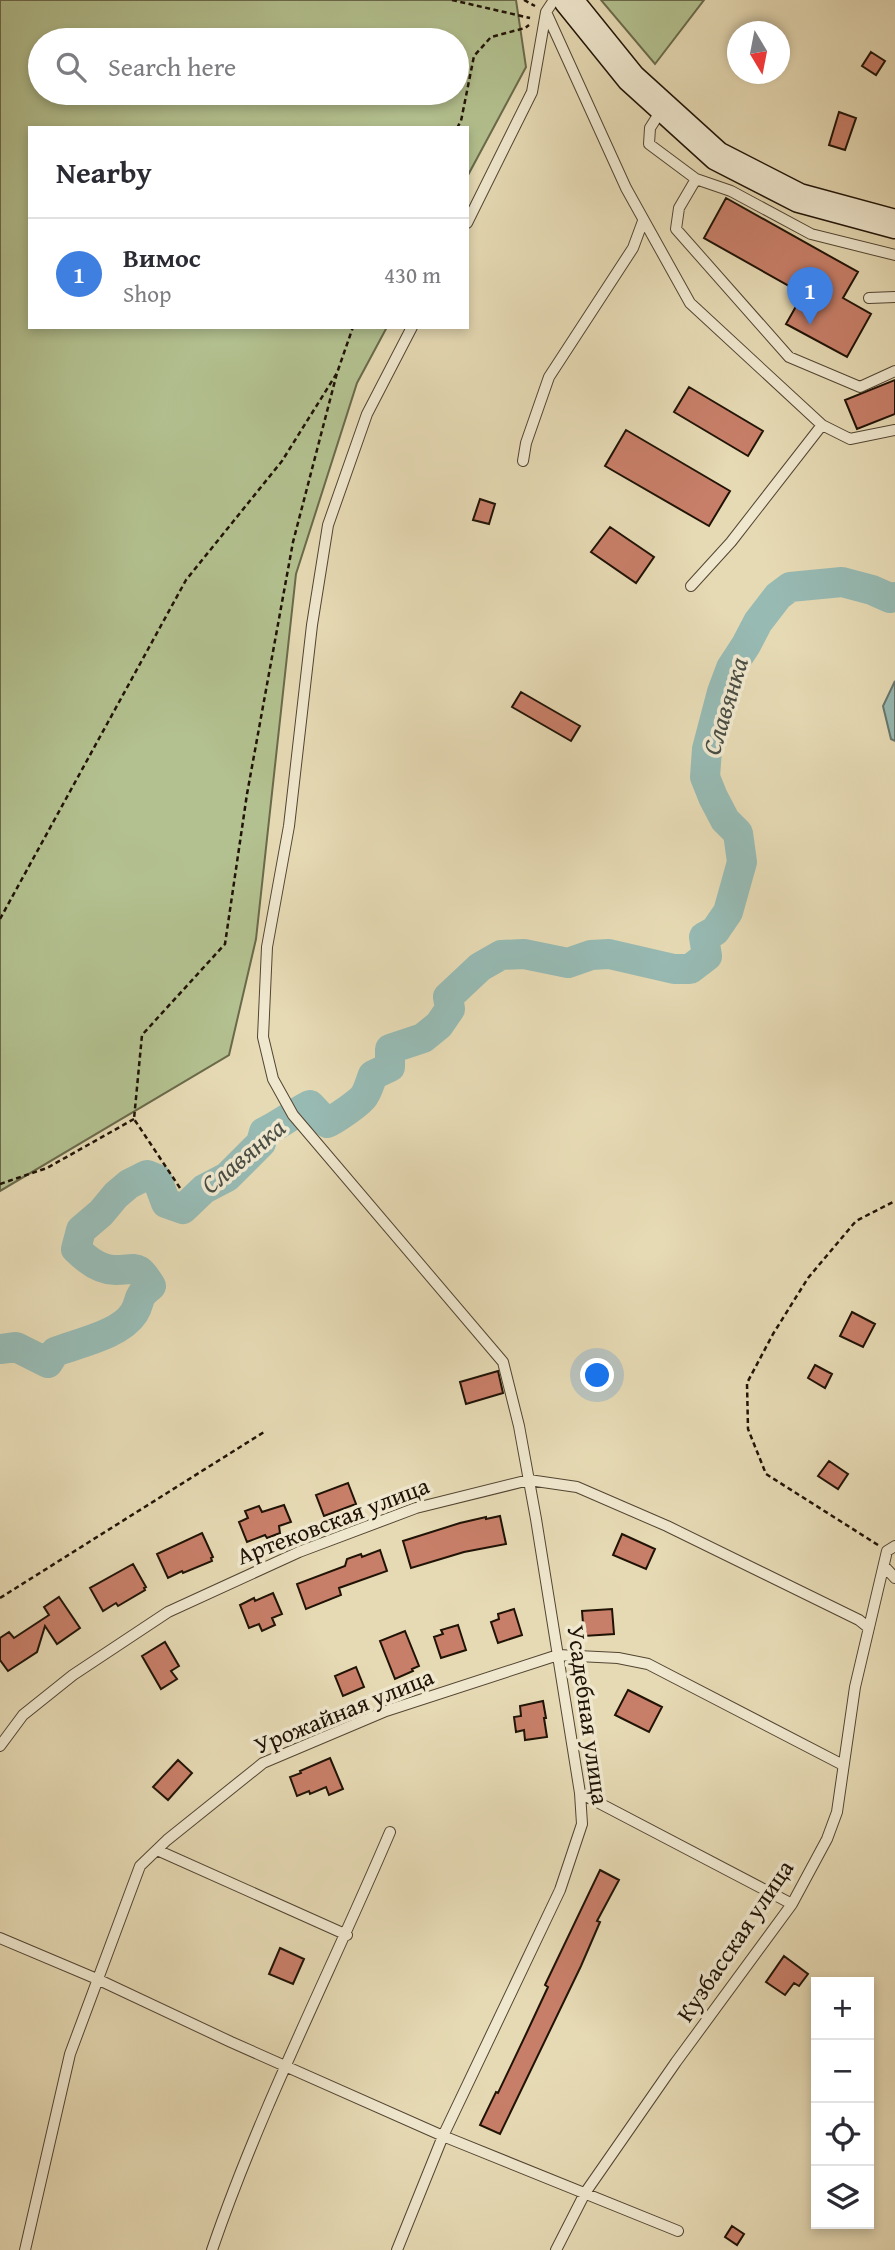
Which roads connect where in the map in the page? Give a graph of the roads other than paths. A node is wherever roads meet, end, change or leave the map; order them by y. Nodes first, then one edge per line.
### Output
1 (554, 0) edge
2 (557, 6) edge
3 (663, 109) junction
4 (696, 179) junction
5 (469, 219) edge
6 (643, 221) junction
7 (895, 224) edge
8 (895, 254) edge
9 (895, 297) edge
10 (869, 298) dead end
11 (411, 329) edge
12 (895, 371) edge
13 (822, 425) junction
14 (895, 430) edge
15 (523, 461) dead end
16 (691, 586) dead end
17 (529, 1480) junction
18 (891, 1548) edge
19 (884, 1566) junction
20 (895, 1578) edge
21 (869, 1628) junction
22 (558, 1655) junction
23 (0, 1746) edge
24 (843, 1765) junction
25 (580, 1793) junction
26 (390, 1832) dead end
27 (157, 1850) junction
28 (792, 1904) junction
29 (346, 1935) junction
30 (0, 1938) edge
31 (97, 1979) junction
32 (285, 2065) junction
33 (443, 2136) junction
34 (585, 2193) junction
35 (678, 2231) dead end
36 (26, 2250) edge
37 (212, 2250) edge
38 (397, 2250) edge
39 (556, 2250) edge

1 - 2 lane
2 - 3 main road
2 - 5 lane
2 - 6 lane
3 - 4 lane
3 - 7 main road
4 - 8 lane
4 - 12 lane
6 - 13 lane
6 - 15 lane
9 - 10 lane
11 - 17 lane, Усадебная улица
13 - 14 lane
13 - 16 lane
17 - 21 lane, Артековская улица
17 - 22 lane, Усадебная улица
17 - 23 lane, Артековская улица
18 - 19 lane, Кузбасская улица
19 - 20 lane
19 - 21 lane, Кузбасская улица
21 - 24 lane, Кузбасская улица
22 - 24 lane, Урожайная улица
22 - 25 lane, Усадебная улица
22 - 27 lane, Урожайная улица
24 - 28 lane, Кузбасская улица
25 - 28 lane
25 - 33 lane, Усадебная улица
26 - 29 lane
27 - 29 lane
27 - 31 lane, Урожайная улица
28 - 34 lane, Кузбасская улица
29 - 32 lane
30 - 31 lane
31 - 32 lane
31 - 36 lane, Урожайная улица
32 - 33 lane
32 - 37 lane
33 - 34 lane
33 - 38 lane, Усадебная улица
34 - 35 lane
34 - 39 lane, Кузбасская улица

